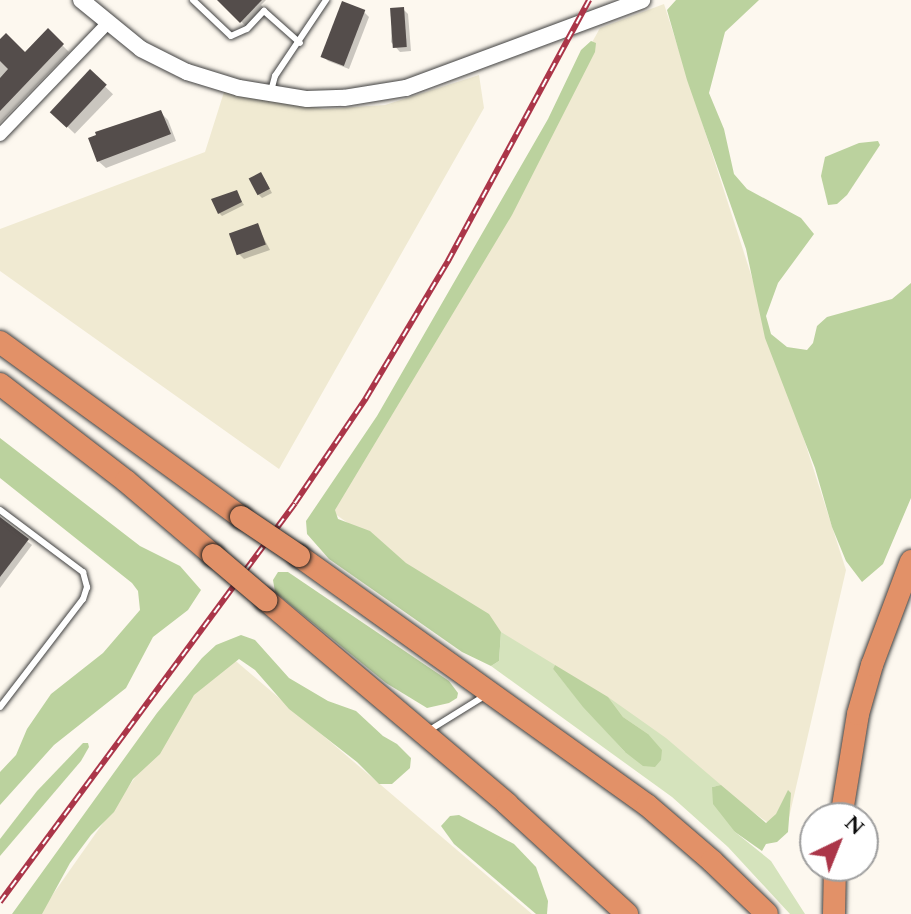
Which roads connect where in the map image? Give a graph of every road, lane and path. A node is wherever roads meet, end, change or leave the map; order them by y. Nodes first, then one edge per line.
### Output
1 (81, 0) edge
2 (193, 0) edge
3 (326, 0) edge
4 (642, 0) edge
5 (107, 24) junction
6 (300, 43) junction
7 (270, 94) junction
8 (0, 135) edge
9 (3, 344) edge
10 (0, 384) edge
11 (0, 510) edge
12 (911, 561) edge
13 (491, 692) junction
14 (0, 707) edge
15 (424, 733) junction
16 (844, 802) edge
17 (835, 882) edge
18 (627, 914) edge
19 (767, 914) edge
20 (834, 914) edge

1 - 5 street
2 - 6 lane
3 - 6 lane
4 - 7 street
5 - 7 street
5 - 8 street
6 - 7 lane
9 - 13 highway, bridge
10 - 15 highway, bridge
11 - 14 lane
12 - 16 highway
13 - 15 lane
13 - 19 highway
15 - 18 highway
17 - 20 highway

